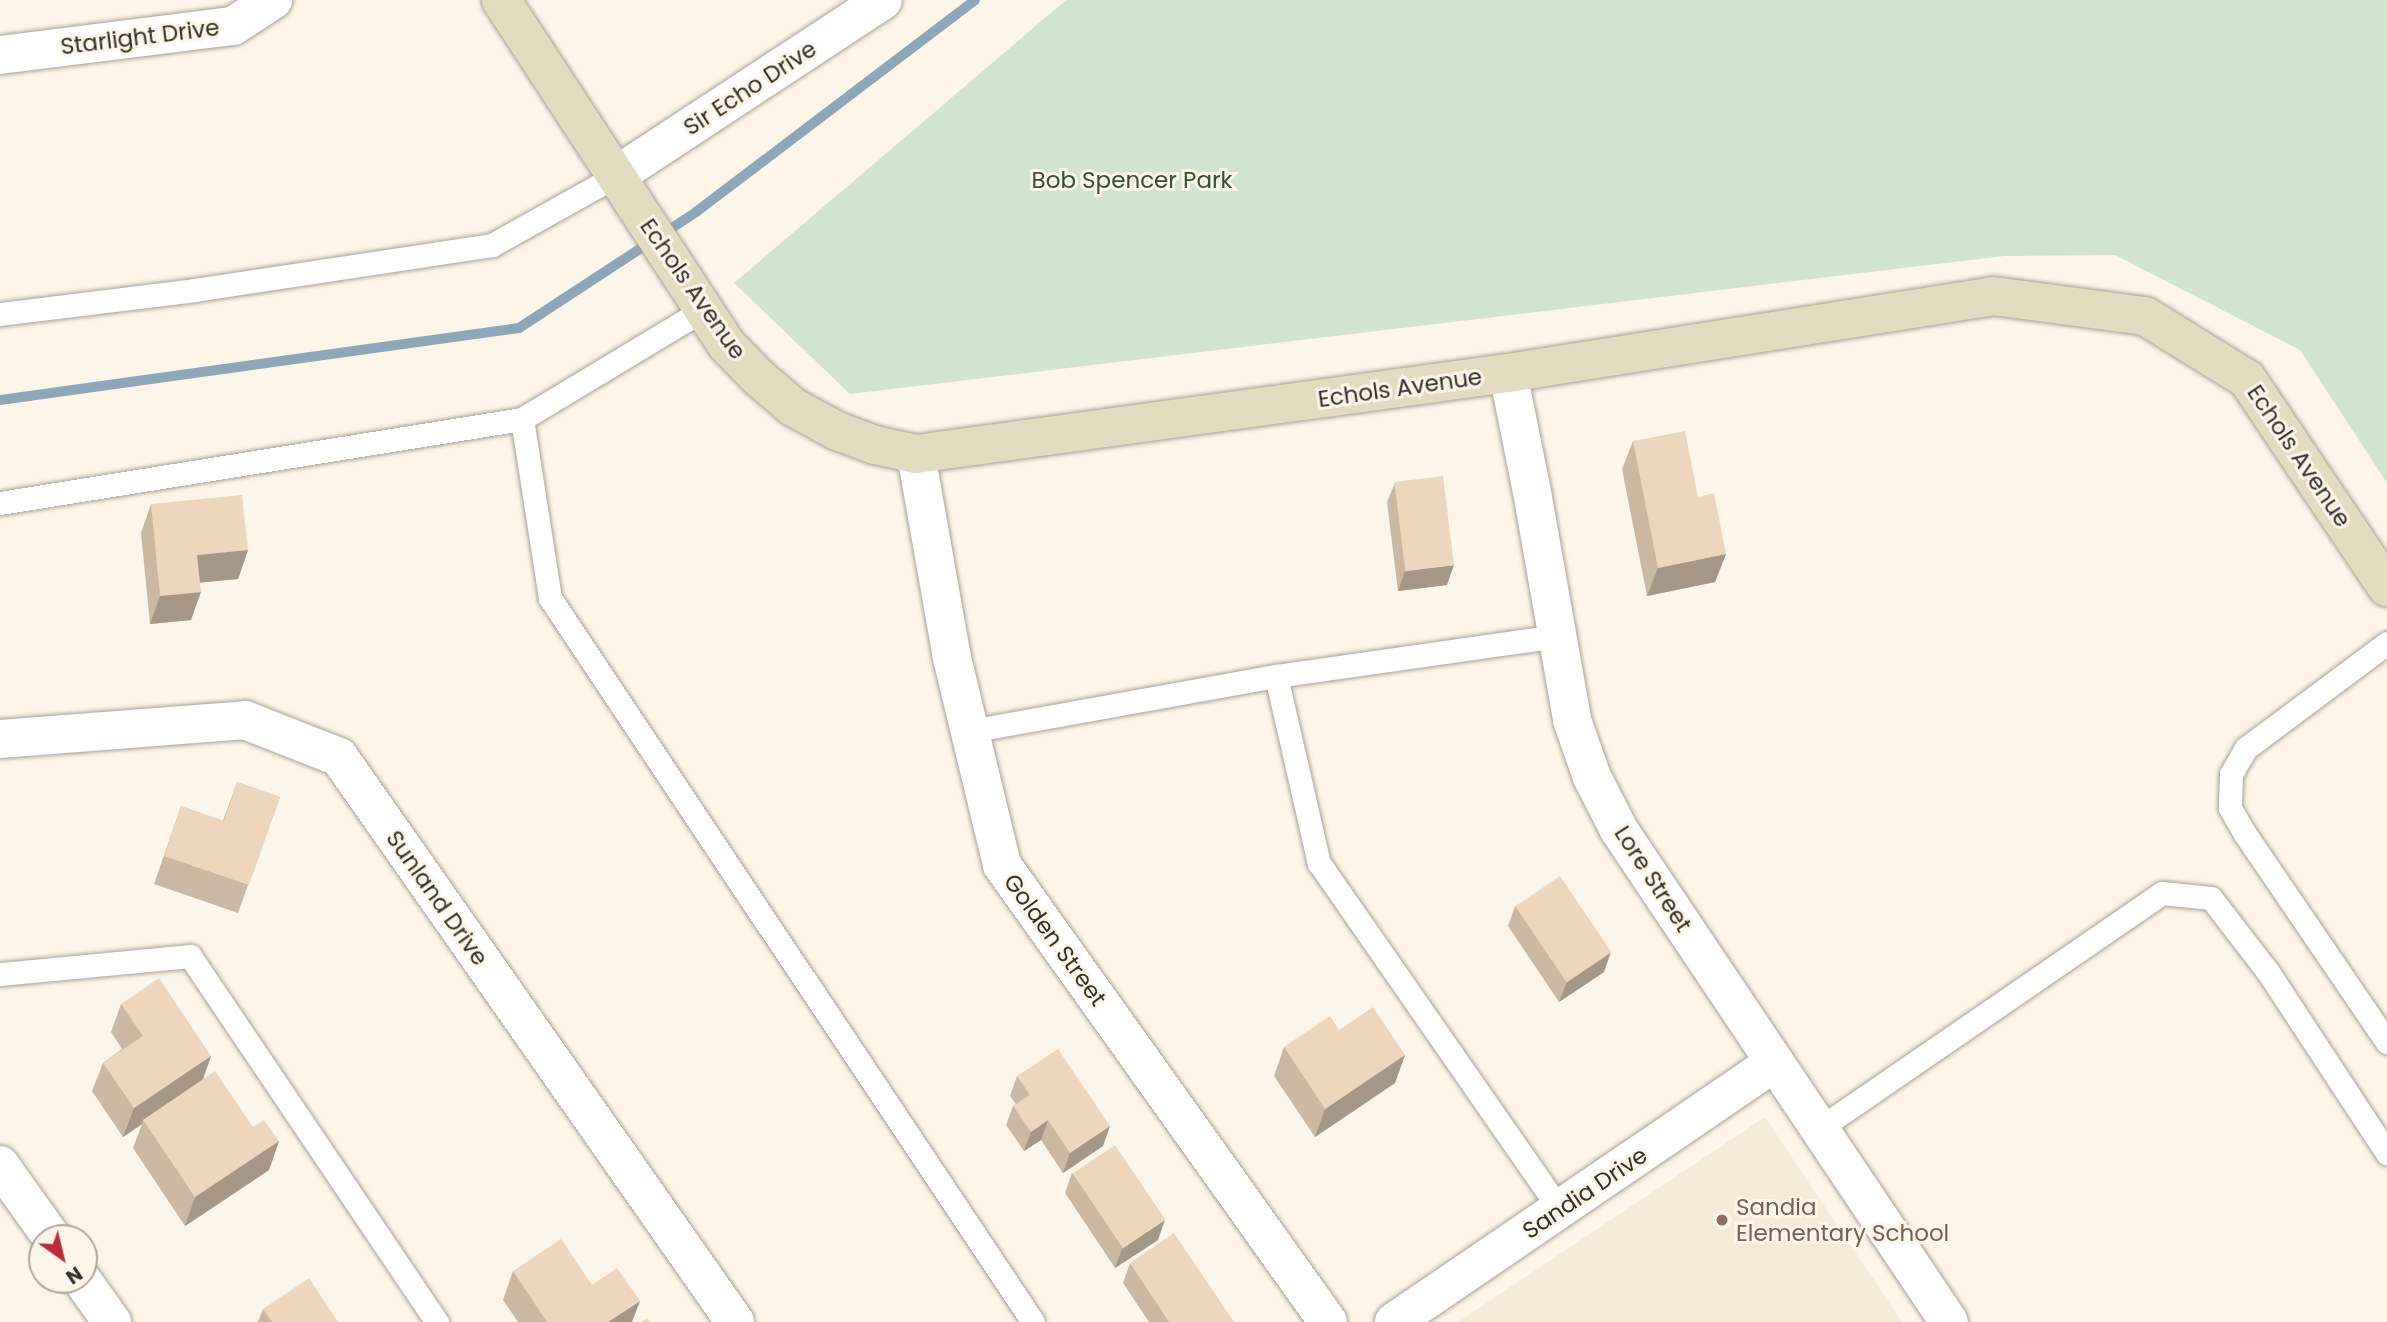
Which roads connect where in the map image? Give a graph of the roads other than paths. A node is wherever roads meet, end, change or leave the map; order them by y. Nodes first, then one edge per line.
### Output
1 (273, 0) edge
2 (501, 0) edge
3 (883, 0) edge
4 (0, 55) edge
5 (617, 175) junction
6 (698, 303) junction
7 (0, 314) edge
8 (1508, 373) junction
9 (522, 419) junction
10 (916, 454) junction
11 (0, 503) edge
12 (2387, 587) edge
13 (1556, 636) junction
14 (2387, 643) edge
15 (1276, 676) junction
16 (970, 732) junction
17 (0, 739) edge
18 (0, 974) edge
19 (2387, 1042) edge
20 (1775, 1062) junction
21 (1820, 1128) junction
22 (2387, 1153) edge
23 (0, 1165) edge
24 (1561, 1211) junction
25 (42, 1224) edge
26 (92, 1294) edge
27 (111, 1322) edge
28 (437, 1322) edge
29 (735, 1322) edge
30 (1033, 1322) edge
31 (1328, 1322) edge
32 (1394, 1322) edge
33 (1949, 1322) edge

1 - 4 street, Starlight Drive
2 - 5 street, Echols Avenue
3 - 5 street, Sir Echo Drive
5 - 6 street, Echols Avenue
5 - 7 lane
6 - 9 lane
6 - 10 street, Echols Avenue
8 - 10 street, Echols Avenue
8 - 12 street, Echols Avenue
8 - 13 street, Lore Street
9 - 11 lane
9 - 30 lane
10 - 16 street, Golden Street
13 - 15 lane
13 - 20 street, Lore Street
14 - 19 lane
15 - 16 lane
15 - 24 lane
16 - 31 street, Golden Street
17 - 29 street, Sunland Drive
18 - 28 lane
20 - 21 street, Lore Street
20 - 24 street, Sandia Drive
21 - 22 lane
21 - 33 street, Lore Street
23 - 25 street
24 - 32 street, Sandia Drive
26 - 27 street

